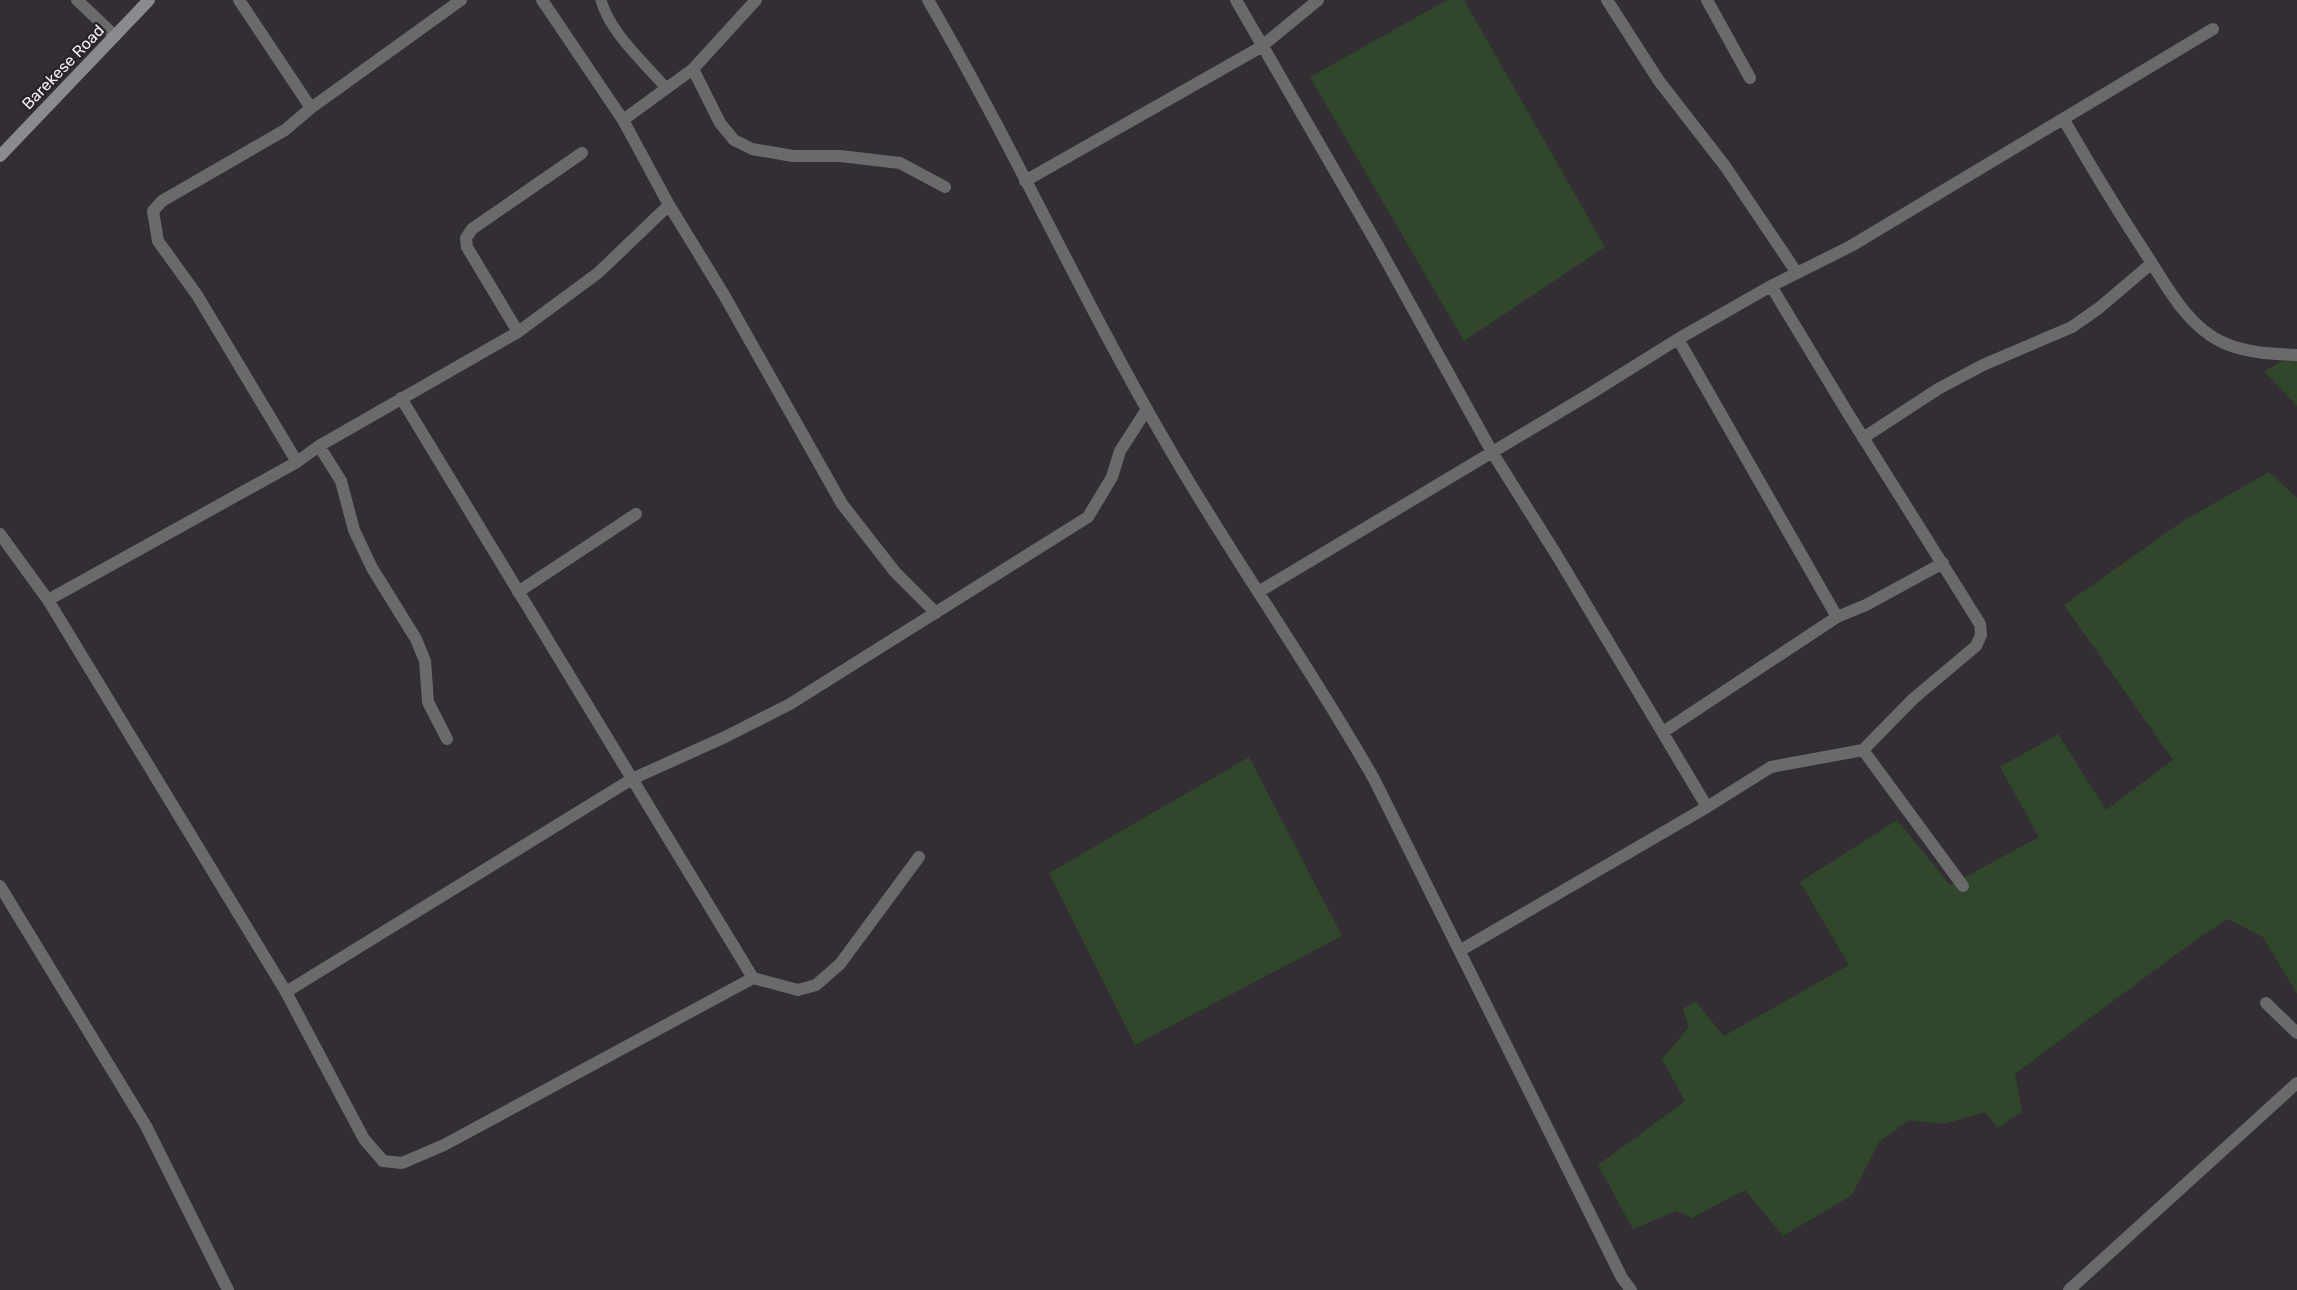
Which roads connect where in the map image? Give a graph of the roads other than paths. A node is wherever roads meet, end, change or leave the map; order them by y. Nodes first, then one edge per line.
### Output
1 (77, 0) edge
2 (149, 0) edge
3 (239, 0) edge
4 (461, 0) edge
5 (542, 0) edge
6 (601, 0) edge
7 (756, 0) edge
8 (928, 0) edge
9 (1236, 0) edge
10 (1318, 0) edge
11 (1608, 0) edge
12 (1707, 0) edge
13 (2213, 29) dead end
14 (115, 36) junction
15 (1261, 47) junction
16 (693, 69) junction
17 (1750, 78) dead end
18 (665, 87) junction
19 (311, 108) junction
20 (623, 120) junction
21 (2064, 120) junction
22 (582, 153) dead end
23 (0, 156) edge
24 (1025, 182) junction
25 (945, 187) dead end
26 (669, 205) junction
27 (2152, 263) junction
28 (1797, 274) junction
29 (1772, 286) junction
30 (518, 332) junction
31 (1678, 339) junction
32 (2297, 355) edge
33 (401, 398) junction
34 (1147, 410) junction
35 (1863, 438) junction
36 (318, 446) junction
37 (1492, 452) junction
38 (297, 462) junction
39 (636, 514) dead end
40 (0, 534) edge
41 (1943, 563) junction
42 (1260, 591) junction
43 (518, 592) junction
44 (48, 600) junction
45 (936, 613) junction
46 (1837, 617) junction
47 (1662, 732) junction
48 (447, 739) dead end
49 (1863, 750) junction
50 (632, 780) junction
51 (1707, 807) junction
52 (919, 857) dead end
53 (0, 886) edge
54 (1964, 886) dead end
55 (1461, 950) junction
56 (753, 978) junction
57 (286, 992) junction
58 (2266, 1003) dead end
59 (2297, 1033) edge
60 (2297, 1083) edge
61 (228, 1290) edge
62 (1631, 1290) edge
63 (2069, 1290) edge

1 - 14 street
2 - 14 main road, Barekese Road
3 - 19 street
4 - 19 street
5 - 20 street
6 - 18 lane
7 - 16 street
8 - 24 street
9 - 15 street
10 - 15 street
11 - 28 street
12 - 17 street
13 - 21 street
14 - 23 main road, Barekese Road
15 - 24 street
15 - 37 street
16 - 18 street
16 - 25 street
18 - 20 street
19 - 38 street
20 - 26 street
21 - 27 street
21 - 28 street
22 - 30 street
24 - 34 street
26 - 30 street
26 - 45 street
27 - 32 street
27 - 35 street
28 - 29 street
29 - 31 street
29 - 35 street
30 - 33 street
31 - 37 street
31 - 46 street
33 - 36 street
33 - 43 street
34 - 42 street
34 - 45 street
35 - 41 street
36 - 38 street
36 - 48 street
37 - 42 street
37 - 47 street
38 - 44 street
39 - 43 street
40 - 44 street
41 - 46 street
41 - 49 street
42 - 55 street
43 - 50 street
44 - 57 street
45 - 50 street
46 - 47 street
47 - 51 street
49 - 51 street
49 - 54 street
50 - 56 street
50 - 57 street
51 - 55 street
52 - 56 street
53 - 61 street
55 - 62 street
56 - 57 street
58 - 59 street
60 - 63 street

